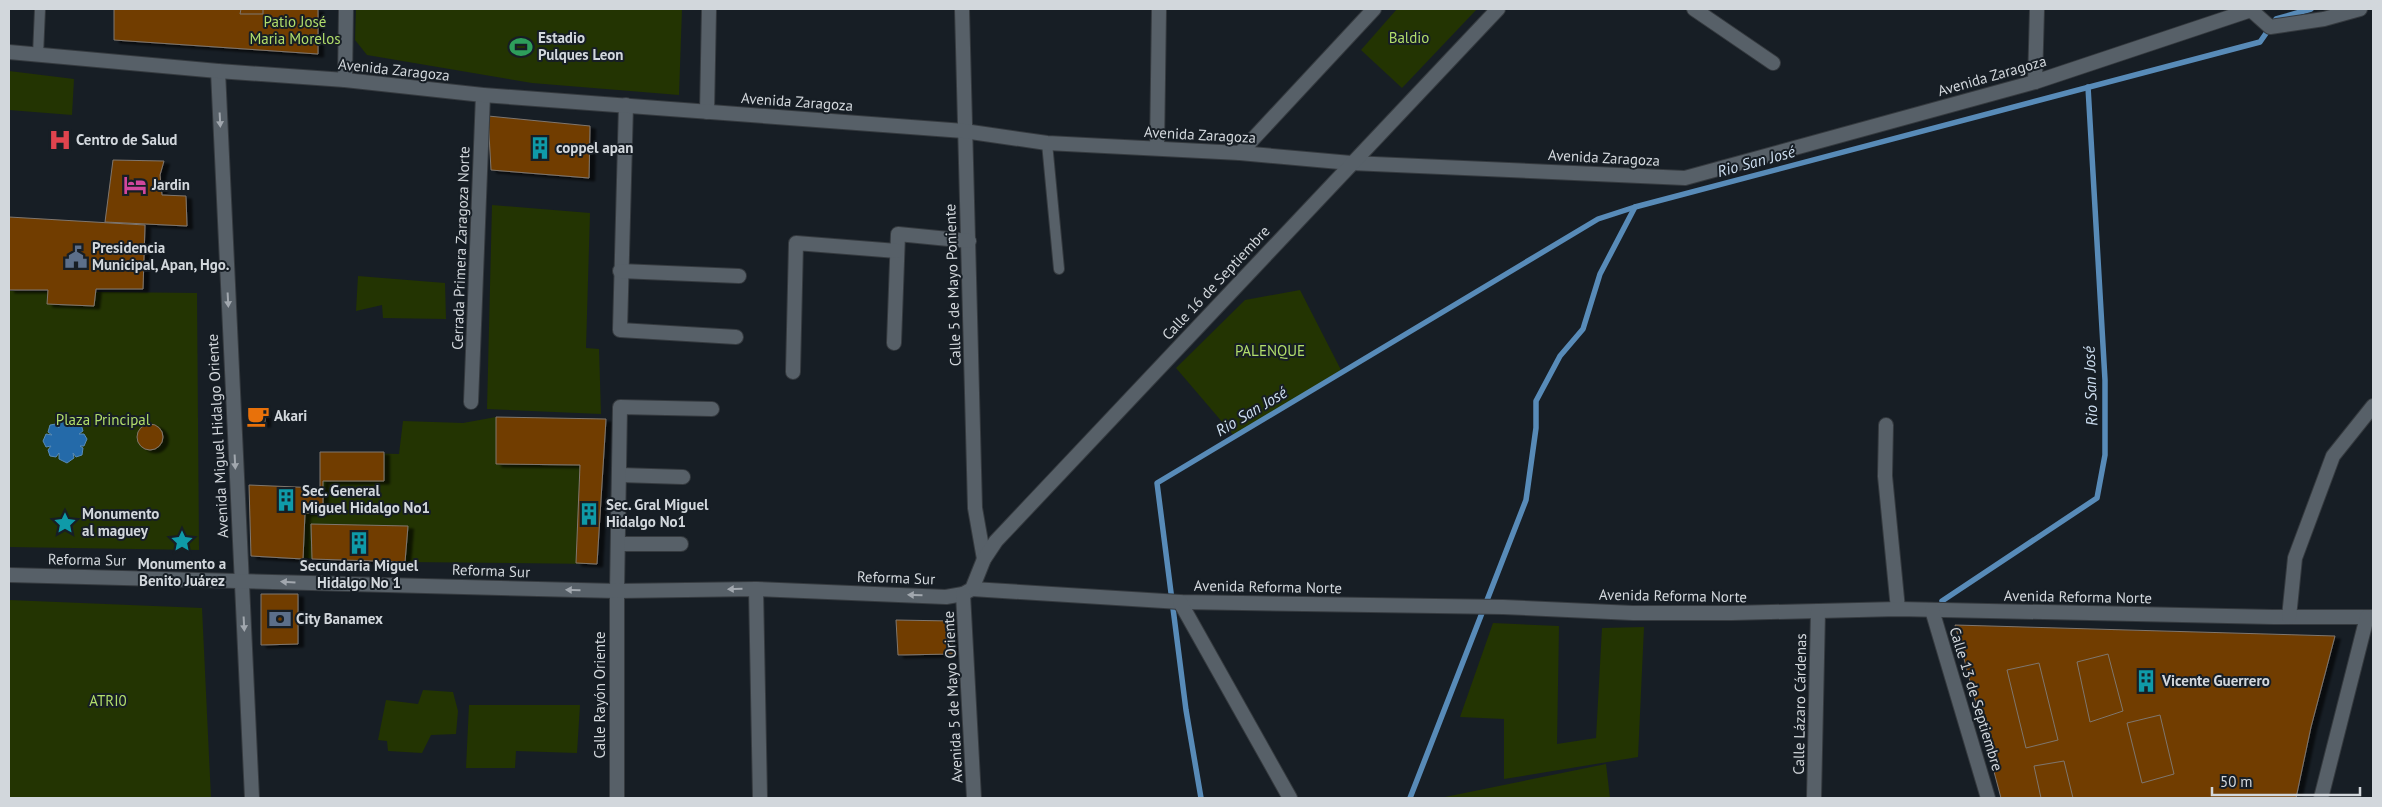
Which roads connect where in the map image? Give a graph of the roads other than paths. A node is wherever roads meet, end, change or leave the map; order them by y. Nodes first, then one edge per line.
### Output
1 (40, 9) edge
2 (346, 9) edge
3 (709, 9) edge
4 (962, 9) edge
5 (1159, 9) edge
6 (1374, 9) edge
7 (1498, 9) edge
8 (1694, 9) edge
9 (2037, 9) edge
10 (2252, 9) edge
11 (2360, 9) edge
12 (9, 52) edge
13 (38, 54) junction
14 (1773, 63) dead end
15 (218, 71) junction
16 (345, 80) junction
17 (2036, 82) junction
18 (483, 95) junction
19 (626, 105) junction
20 (707, 112) junction
21 (964, 130) junction
22 (1047, 143) junction
23 (1157, 148) junction
24 (1240, 153) junction
25 (1351, 163) junction
26 (969, 241) junction
27 (897, 251) junction
28 (1060, 269) dead end
29 (620, 271) junction
30 (739, 276) dead end
31 (736, 337) dead end
32 (894, 343) dead end
33 (793, 372) dead end
34 (472, 402) dead end
35 (2373, 406) edge
36 (712, 410) dead end
37 (1886, 425) dead end
38 (620, 475) junction
39 (683, 477) dead end
40 (618, 544) junction
41 (682, 544) dead end
42 (984, 559) junction
43 (9, 575) edge
44 (242, 580) junction
45 (756, 589) junction
46 (617, 591) junction
47 (968, 592) junction
48 (1180, 602) junction
49 (1898, 609) junction
50 (1932, 610) junction
51 (1818, 611) junction
52 (2289, 617) junction
53 (2370, 617) edge
54 (252, 798) edge
55 (617, 798) edge
56 (760, 798) edge
57 (974, 798) edge
58 (1290, 798) edge
59 (1814, 798) edge
60 (1988, 798) edge
61 (2321, 798) edge

1 - 13 lane
2 - 16 street
3 - 20 street
4 - 21 street, Calle 5 de Mayo Poniente
5 - 23 street
6 - 24 street
7 - 25 street, Calle 16 de Septiembre
8 - 14 street
9 - 17 street
10 - 11 street, Avenida Zaragoza
10 - 17 street, Avenida Zaragoza
12 - 13 street, Avenida Zaragoza
13 - 15 street, Avenida Zaragoza
15 - 16 street, Avenida Zaragoza
15 -> 44 street, Avenida Miguel Hidalgo Oriente
16 - 18 street, Avenida Zaragoza
17 - 25 street, Avenida Zaragoza
18 - 19 street, Avenida Zaragoza
18 - 34 street, Cerrada Primera Zaragoza Norte
19 - 20 street, Avenida Zaragoza
19 - 29 street
20 - 21 street, Avenida Zaragoza
21 - 22 street, Avenida Zaragoza
21 - 26 street, Calle 5 de Mayo Poniente
22 - 23 street, Avenida Zaragoza
22 - 28 lane
23 - 24 street, Avenida Zaragoza
24 - 25 street, Avenida Zaragoza
25 - 42 street, Calle 16 de Septiembre
26 - 27 street
26 - 42 street, Calle 5 de Mayo Poniente
27 - 32 street
27 - 33 street
29 - 30 street
29 - 31 street
35 - 52 street
36 - 38 street, Calle Rayón Oriente
37 - 49 street
38 - 39 street
38 - 40 street, Calle Rayón Oriente
40 - 41 street
40 - 46 street, Calle Rayón Oriente
42 - 47 street, Calle 16 de Septiembre
43 - 44 street, Reforma Sur
46 -> 44 street, Reforma Sur
44 -> 54 street, Avenida Miguel Hidalgo Oriente
45 -> 46 street, Reforma Sur
47 -> 45 street, Reforma Sur
45 - 56 street
46 - 55 street, Calle Rayón Oriente
47 - 48 street, Avenida Reforma Norte
47 - 57 street, Avenida 5 de Mayo Oriente
48 - 51 street, Avenida Reforma Norte
48 - 58 street
49 - 50 street, Avenida Reforma Norte
49 - 51 street, Avenida Reforma Norte
50 - 52 street, Avenida Reforma Norte
50 - 60 street, Calle 13 de Septiembre
51 - 59 street, Calle Lázaro Cárdenas
52 - 53 street, Avenida Reforma Norte
53 - 61 street

